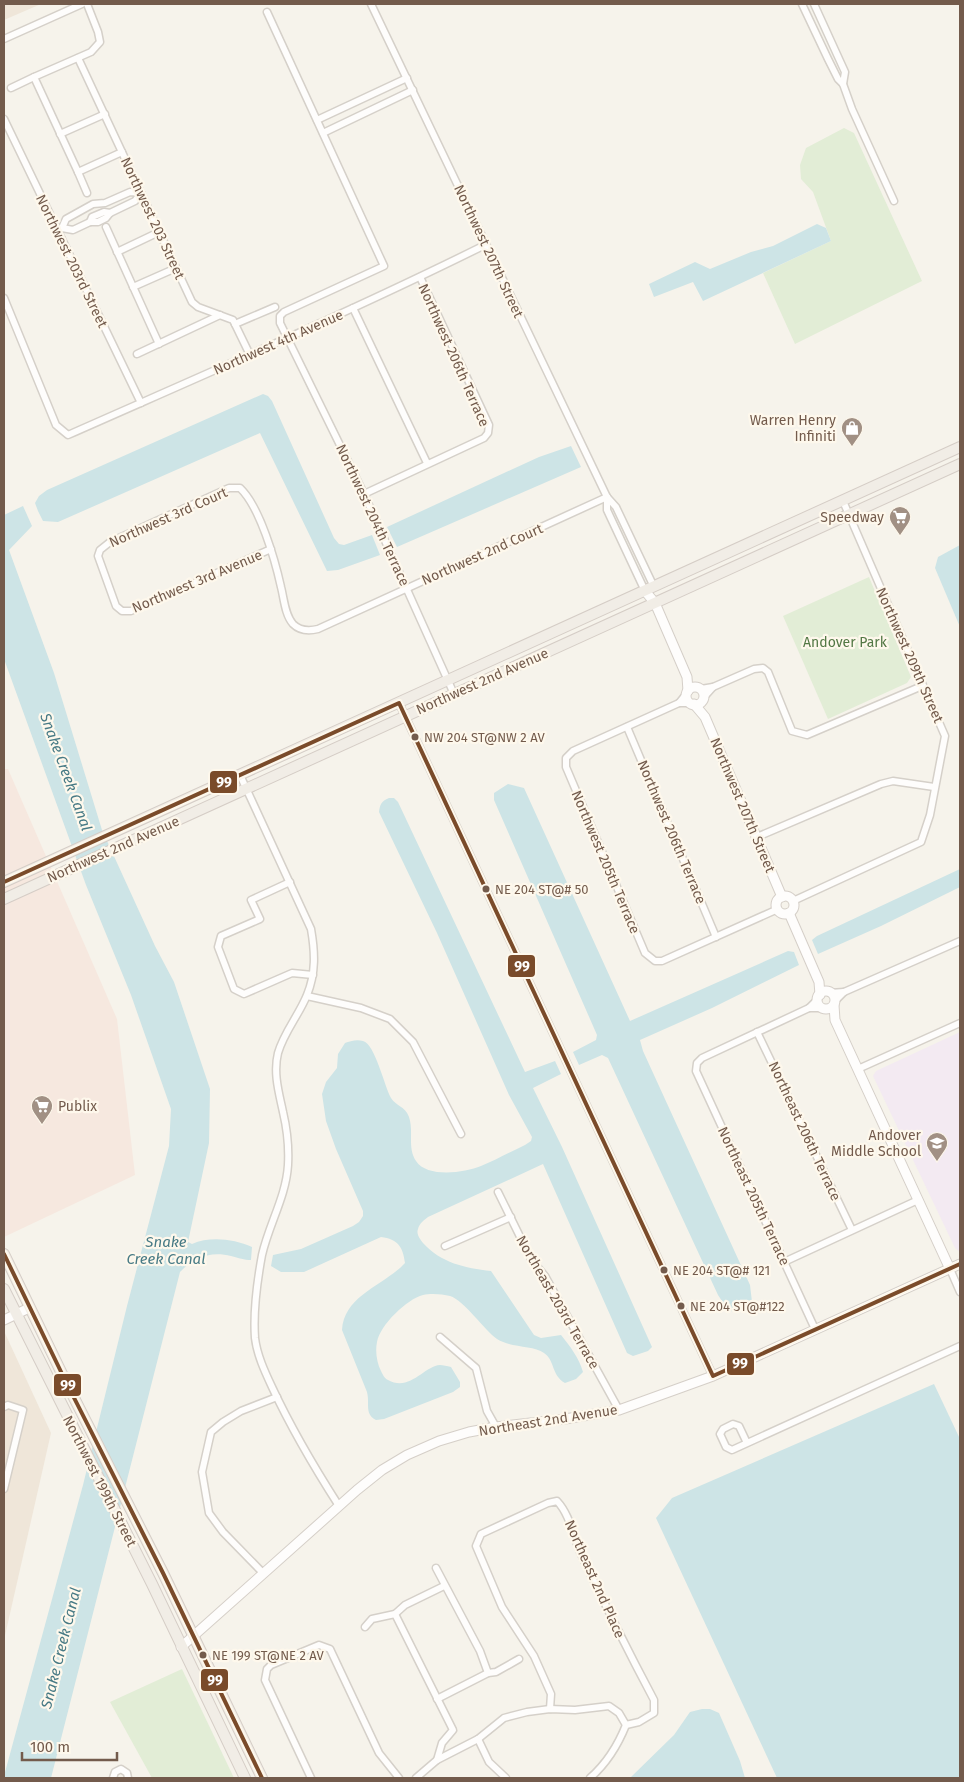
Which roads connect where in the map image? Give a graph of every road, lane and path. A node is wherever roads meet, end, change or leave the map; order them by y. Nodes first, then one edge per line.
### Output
1 (82, 4) edge
2 (87, 4) edge
3 (372, 4) edge
4 (802, 4) edge
5 (814, 4) edge
6 (267, 12) dead end
7 (4, 40) edge
8 (78, 58) junction
9 (34, 77) junction
10 (407, 78) junction
11 (843, 84) junction
12 (11, 88) dead end
13 (412, 90) junction
14 (356, 102) junction
15 (342, 108) junction
16 (104, 114) junction
17 (362, 114) junction
18 (317, 120) junction
19 (4, 121) edge
20 (347, 121) junction
21 (323, 133) junction
22 (60, 134) junction
23 (122, 152) junction
24 (78, 172) junction
25 (88, 193) dead end
26 (141, 193) junction
27 (894, 201) dead end
28 (105, 203) junction
29 (110, 213) junction
30 (106, 227) dead end
31 (60, 229) junction
32 (159, 232) junction
33 (485, 244) junction
34 (117, 252) junction
35 (176, 268) junction
36 (420, 277) junction
37 (134, 288) junction
38 (4, 298) edge
39 (275, 307) dead end
40 (353, 308) junction
41 (220, 315) junction
42 (235, 324) junction
43 (288, 338) junction
44 (159, 344) junction
45 (137, 354) dead end
46 (250, 355) junction
47 (141, 403) junction
48 (960, 447) edge
49 (427, 463) junction
50 (960, 464) edge
51 (364, 494) junction
52 (607, 497) junction
53 (843, 501) junction
54 (849, 514) junction
55 (271, 549) junction
56 (407, 588) junction
57 (649, 589) junction
58 (655, 603) junction
59 (122, 611) joint
60 (687, 677) junction
61 (448, 680) junction
62 (922, 686) junction
63 (687, 692) junction
64 (454, 694) junction
65 (698, 697) junction
66 (399, 703) junction
67 (678, 703) junction
68 (405, 716) junction
69 (627, 727) junction
70 (240, 776) junction
71 (934, 787) junction
72 (246, 788) junction
73 (161, 811) junction
74 (167, 825) junction
75 (757, 837) junction
76 (4, 882) edge
77 (290, 882) junction
78 (782, 897) junction
79 (4, 899) edge
80 (793, 901) junction
81 (778, 909) junction
82 (789, 912) junction
83 (716, 937) junction
84 (960, 941) edge
85 (313, 974) junction
86 (844, 992) junction
87 (307, 996) junction
88 (824, 999) junction
89 (834, 1003) junction
90 (835, 1020) junction
91 (960, 1023) edge
92 (758, 1032) junction
93 (858, 1069) junction
94 (461, 1134) dead end
95 (498, 1192) dead end
96 (918, 1200) junction
97 (511, 1217) junction
98 (852, 1230) junction
99 (445, 1246) dead end
100 (4, 1254) edge
101 (784, 1262) junction
102 (960, 1264) edge
103 (950, 1269) junction
104 (4, 1290) edge
105 (960, 1292) edge
106 (29, 1308) junction
107 (16, 1314) junction
108 (4, 1320) edge
109 (815, 1329) junction
110 (440, 1337) dead end
111 (960, 1346) edge
112 (713, 1376) junction
113 (277, 1397) junction
114 (4, 1407) edge
115 (619, 1410) junction
116 (496, 1427) junction
117 (747, 1443) junction
118 (4, 1489) edge
119 (339, 1506) junction
120 (436, 1568) dead end
121 (263, 1573) junction
122 (444, 1586) junction
123 (395, 1614) junction
124 (365, 1627) dead end
125 (193, 1637) junction
126 (181, 1647) junction
127 (519, 1659) dead end
128 (488, 1673) junction
129 (437, 1699) junction
130 (550, 1709) junction
131 (626, 1725) junction
132 (478, 1739) junction
133 (437, 1760) junction
134 (113, 1778) edge
135 (128, 1778) edge
136 (245, 1778) edge
137 (262, 1778) edge
138 (311, 1778) edge
139 (399, 1778) edge
140 (416, 1778) edge
141 (506, 1778) edge
142 (590, 1778) edge

1 - 7 street
2 - 8 street
3 - 10 street, Northwest 207th Street
4 - 11 street
5 - 11 street
6 - 18 street
8 - 9 street
8 - 16 street, Northwest 203 Street
9 - 12 street
9 - 22 street
10 - 13 street, Northwest 207th Street
10 - 14 street
11 - 27 street
13 - 17 street
13 - 33 street, Northwest 207th Street
14 - 15 street
14 - 17 street
15 - 18 street
15 - 20 street
16 - 22 street
16 - 23 street, Northwest 203 Street
17 - 20 street
18 - 21 street
19 - 31 street, Northwest 203rd Street
20 - 21 street
21 - 43 street, Northwest 204th Terrace
22 - 24 street
23 - 24 street
23 - 26 street, Northwest 203 Street
24 - 25 street
26 - 28 street
26 - 29 street
26 - 32 street, Northwest 203 Street
28 - 29 street
28 - 31 street
29 - 31 street
30 - 34 street
31 - 47 street, Northwest 203rd Street
32 - 34 street
32 - 35 street, Northwest 203 Street
33 - 36 street, Northwest 4th Avenue
33 - 52 street, Northwest 207th Street
34 - 37 street
35 - 37 street
35 - 41 street, Northwest 203 Street
36 - 40 street, Northwest 4th Avenue
36 - 49 street, Northwest 206th Terrace
37 - 44 street
38 - 47 street, Northwest 4th Avenue
39 - 42 street
40 - 43 street, Northwest 4th Avenue
40 - 49 street
41 - 42 street, Northwest 203 Street
41 - 44 street
42 - 46 street
43 - 46 street, Northwest 4th Avenue
43 - 51 street, Northwest 204th Terrace
44 - 45 street
46 - 47 street, Northwest 4th Avenue
48 - 53 main road, Northwest 2nd Avenue
49 - 51 street
50 - 54 main road, Northwest 2nd Avenue
51 - 56 street, Northwest 204th Terrace
52 - 56 street, Northwest 2nd Court
52 - 57 street, Northwest 207th Street
53 - 54 street, Northwest 209th Street
53 - 57 main road, Northwest 2nd Avenue
54 - 58 main road, Northwest 2nd Avenue
54 - 62 street, Northwest 209th Street
55 - 56 street, Northwest 2nd Court
55 - 59 street, Northwest 3rd Avenue
55 - 59 street, Northwest 3rd Court
56 - 61 street, Northwest 204th Terrace
57 - 58 street, Northwest 207th Street
57 - 61 main road, Northwest 2nd Avenue
58 - 60 street, Northwest 207th Street
58 - 64 main road, Northwest 2nd Avenue
60 - 63 street, Northwest 207th Street
60 - 65 street, Northwest 207th Street
61 - 64 street, Northwest 204th Terrace
61 - 66 main road, Northwest 2nd Avenue
62 - 65 street
62 - 71 street, Northwest 209th Street
63 - 65 street, Northwest 207th Street
63 - 65 street
63 - 67 street
64 - 68 main road, Northwest 2nd Avenue
65 - 67 street
65 - 75 street, Northwest 207th Street
66 - 68 street
66 - 70 main road, Northwest 2nd Avenue
67 - 69 street
68 - 72 main road, Northwest 2nd Avenue
68 - 112 street
69 - 83 street, Northwest 206th Terrace
69 - 83 street, Northwest 205th Terrace
70 - 72 street
70 - 73 main road, Northwest 2nd Avenue
71 - 75 street
71 - 80 street, Northwest 209th Street
72 - 74 main road, Northwest 2nd Avenue
72 - 77 street
73 - 74 street
73 - 76 main road, Northwest 2nd Avenue
74 - 79 main road, Northwest 2nd Avenue
75 - 78 street, Northwest 207th Street
77 - 85 street
77 - 85 street
78 - 80 street
78 - 81 street
80 - 82 street
81 - 82 street
81 - 83 street
82 - 88 street
84 - 86 street
85 - 87 street
86 - 88 street
86 - 89 street
87 - 94 street
87 - 113 street
88 - 89 street
88 - 90 street
88 - 92 street
89 - 90 street
90 - 93 street
91 - 93 street
92 - 98 street, Northeast 206th Terrace
92 - 101 street, Northeast 205th Terrace
93 - 96 street
95 - 97 street, Northeast 203rd Terrace
96 - 98 street
96 - 103 street
97 - 99 street
97 - 115 street, Northeast 203rd Terrace
98 - 101 street
100 - 106 main road, Northwest 199th Street
101 - 109 street, Northeast 205th Terrace
102 - 103 street, Northeast 2nd Avenue
103 - 105 street
103 - 109 street, Northeast 2nd Avenue
104 - 107 main road, Northwest 199th Street
106 - 107 street
106 - 125 main road, Northwest 199th Street
107 - 108 street
107 - 126 main road, Northwest 199th Street
109 - 112 street, Northeast 2nd Avenue
110 - 116 street
111 - 117 street
112 - 115 street, Northeast 2nd Avenue
113 - 119 street
113 - 121 street
114 - 118 street
115 - 116 street, Northeast 2nd Avenue
116 - 119 street, Northeast 2nd Avenue
117 - 117 street
119 - 121 street, Northeast 2nd Avenue
120 - 122 street
121 - 125 street, Northeast 2nd Avenue
122 - 123 street
122 - 128 street
123 - 124 street
123 - 129 street
125 - 126 street, Northeast 2nd Avenue
125 - 137 main road, Northwest 199th Street
126 - 136 main road, Northwest 199th Street
127 - 128 street
128 - 129 street
129 - 133 street
130 - 131 street
130 - 131 street, Northeast 2nd Place
130 - 132 street
131 - 142 street
132 - 133 street
132 - 141 street
133 - 140 street
134 - 135 street
138 - 139 street

